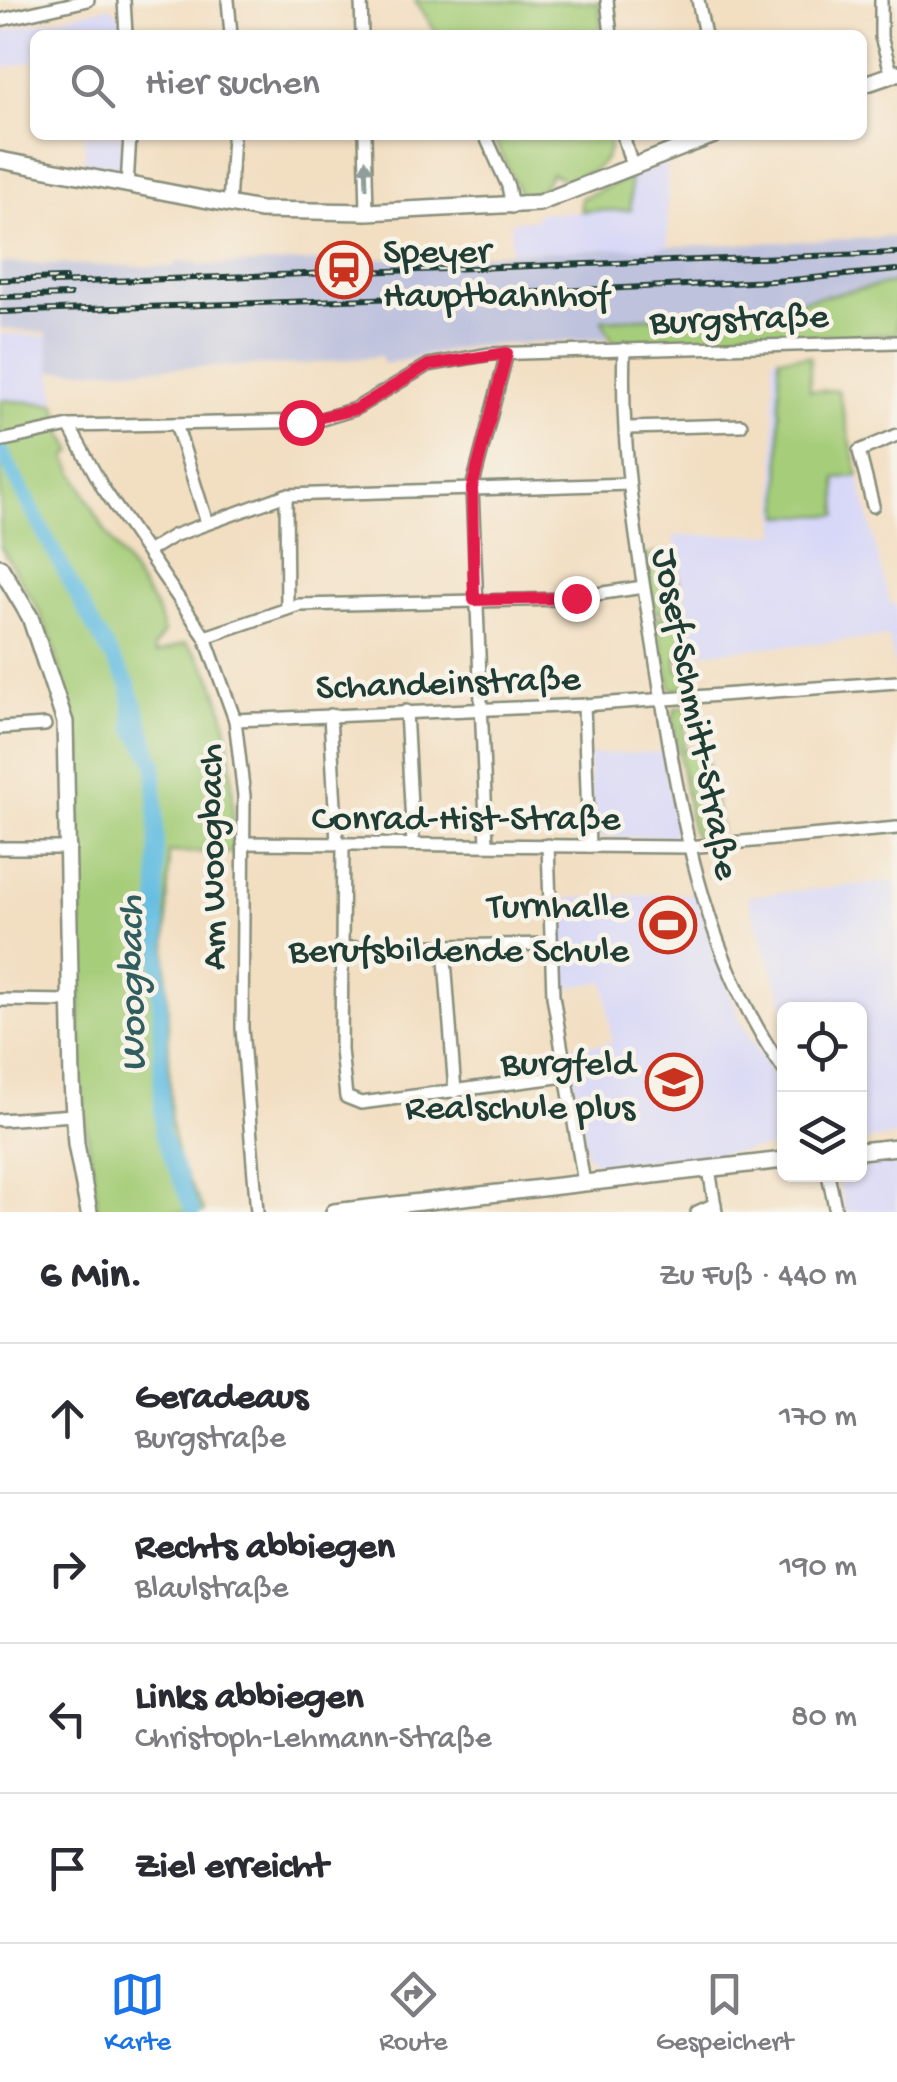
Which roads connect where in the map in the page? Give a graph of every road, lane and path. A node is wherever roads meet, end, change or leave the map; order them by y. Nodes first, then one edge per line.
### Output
1 (88, 0) edge
2 (124, 0) edge
3 (228, 0) edge
4 (361, 0) edge
5 (607, 0) edge
6 (698, 0) edge
7 (881, 0) edge
8 (0, 20) edge
9 (126, 30) edge
10 (231, 30) edge
11 (362, 30) edge
12 (610, 30) edge
13 (703, 30) edge
14 (894, 74) edge
15 (867, 83) edge
16 (130, 140) edge
17 (233, 140) edge
18 (365, 140) edge
19 (487, 140) edge
20 (624, 140) edge
21 (710, 140) edge
22 (0, 160) edge
23 (632, 166) junction
24 (128, 186) junction
25 (230, 206) junction
26 (512, 206) junction
27 (368, 212) junction
28 (897, 342) edge
29 (624, 349) junction
30 (507, 353) junction
31 (176, 424) junction
32 (741, 425) dead end
33 (69, 426) junction
34 (628, 428) junction
35 (897, 436) edge
36 (3, 440) edge
37 (629, 484) junction
38 (472, 488) junction
39 (286, 495) junction
40 (872, 506) dead end
41 (207, 523) junction
42 (147, 552) junction
43 (0, 567) edge
44 (643, 587) junction
45 (474, 600) junction
46 (288, 609) junction
47 (205, 636) junction
48 (897, 682) edge
49 (662, 700) junction
50 (584, 705) junction
51 (480, 709) junction
52 (406, 711) junction
53 (330, 715) junction
54 (236, 720) junction
55 (56, 723) junction
56 (0, 728) edge
57 (897, 828) edge
58 (340, 843) junction
59 (243, 844) junction
60 (412, 844) junction
61 (488, 844) junction
62 (548, 845) junction
63 (589, 846) junction
64 (688, 846) junction
65 (0, 848) edge
66 (70, 848) junction
67 (548, 944) junction
68 (444, 946) junction
69 (342, 948) junction
70 (0, 1000) edge
71 (72, 1000) junction
72 (777, 1059) edge
73 (565, 1076) junction
74 (454, 1092) junction
75 (74, 1115) junction
76 (0, 1120) edge
77 (897, 1147) edge
78 (867, 1150) edge
79 (777, 1161) edge
80 (709, 1168) junction
81 (830, 1182) edge
82 (584, 1183) junction
83 (716, 1208) edge
84 (372, 1210) edge
85 (89, 1212) edge
86 (257, 1212) edge
87 (334, 1212) edge
88 (696, 1212) edge
89 (836, 1212) edge

1 - 8 street
2 - 9 street
3 - 10 street
4 - 11 street
5 - 12 street
6 - 13 street
7 - 14 street
14 - 15 main road
16 - 24 street
17 - 25 street
27 -> 18 street
19 - 26 street
20 - 23 street
21 - 23 main road
22 - 24 main road
23 - 26 main road
24 - 25 main road
25 - 27 main road
26 - 27 main road
28 - 29 street, Burgstraße
29 - 30 street, Burgstraße
29 - 34 street, Josef-Schmitt-Straße
30 - 31 street, Burgstraße
30 - 38 street
31 - 33 street, Burgstraße
31 - 41 street
32 - 34 street
33 - 36 street, Burgstraße
33 - 42 street, Am Woogbach
34 - 37 street, Josef-Schmitt-Straße
35 - 40 street
37 - 38 street
37 - 44 street, Josef-Schmitt-Straße
38 - 39 street
38 - 45 street
39 - 41 street
39 - 46 street
41 - 42 street
42 - 47 street, Am Woogbach
43 - 55 main road
44 - 45 street
44 - 49 street, Josef-Schmitt-Straße
45 - 46 street
45 - 51 street
46 - 47 street
47 - 54 street, Am Woogbach
48 - 49 street, Schandeinstraße
49 - 50 street, Schandeinstraße
49 - 64 street, Josef-Schmitt-Straße
50 - 51 street, Schandeinstraße
50 - 63 street
51 - 52 street, Schandeinstraße
51 - 61 street
52 - 53 street, Schandeinstraße
52 - 60 street
53 - 54 street, Schandeinstraße
53 - 58 street
54 - 59 street, Am Woogbach
55 - 56 street
55 - 66 main road
57 - 64 street, Conrad-Hist-Straße
58 - 59 street, Conrad-Hist-Straße
58 - 60 street, Conrad-Hist-Straße
58 - 69 street
59 - 86 street, Am Woogbach
60 - 61 street, Conrad-Hist-Straße
61 - 62 street, Conrad-Hist-Straße
62 - 63 street, Conrad-Hist-Straße
62 - 67 street
63 - 64 street, Conrad-Hist-Straße
64 - 72 street, Josef-Schmitt-Straße
65 - 66 street
66 - 71 main road
67 - 68 street
67 - 73 street
68 - 69 street
68 - 74 street
69 - 74 street
70 - 71 street
71 - 75 main road
73 - 74 street
73 - 82 street
75 - 76 street
75 - 85 main road
77 - 78 main road
79 - 80 main road
80 - 82 main road
80 - 83 street
81 - 89 street
82 - 84 main road
83 - 88 street
84 - 87 main road

